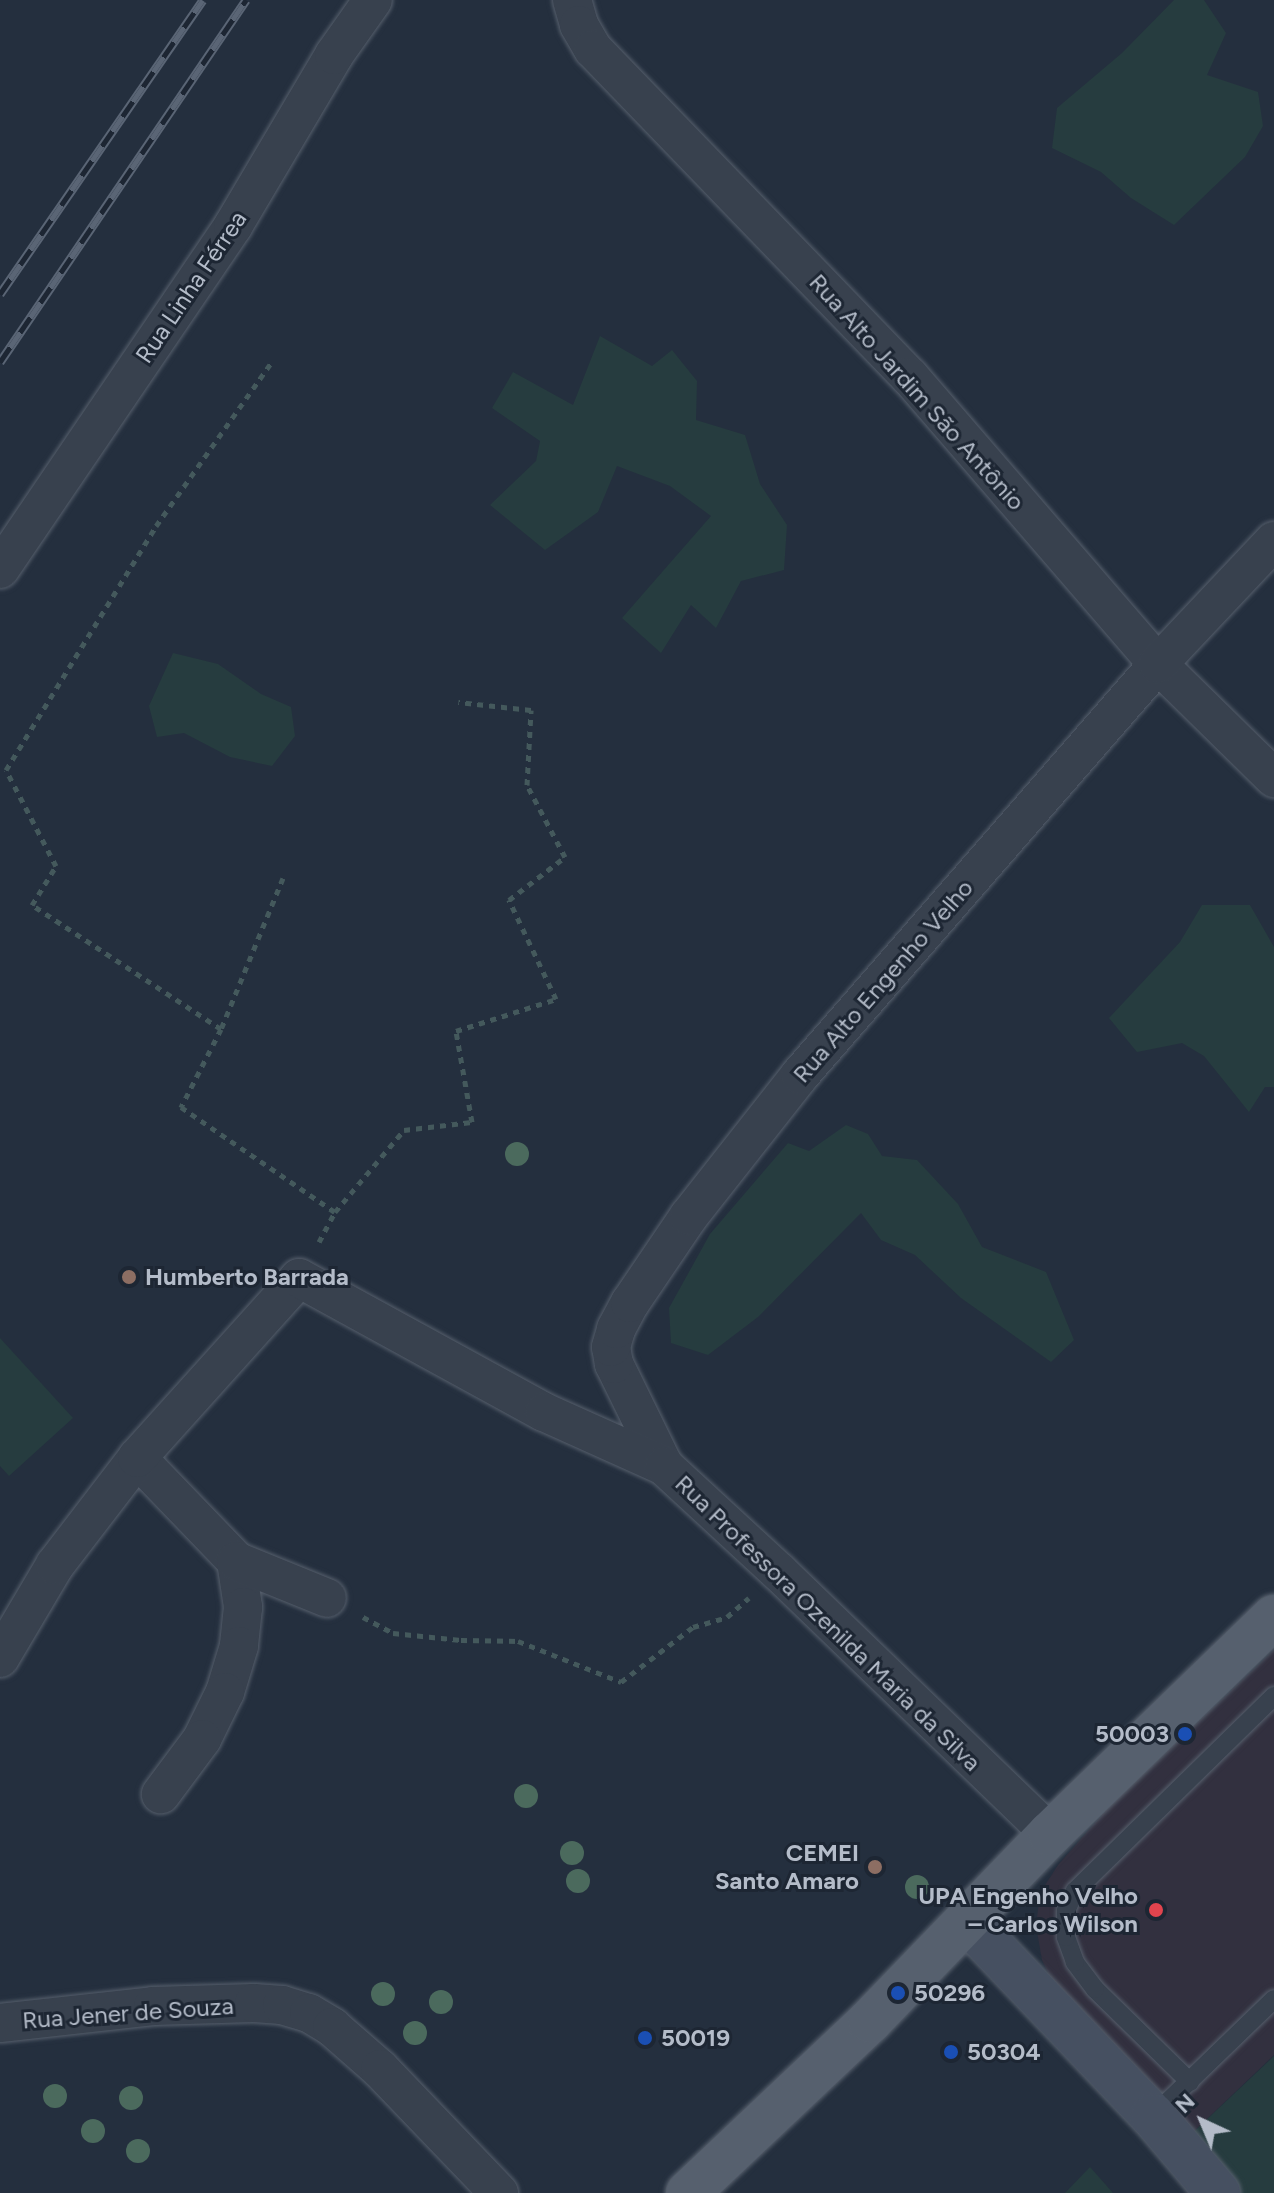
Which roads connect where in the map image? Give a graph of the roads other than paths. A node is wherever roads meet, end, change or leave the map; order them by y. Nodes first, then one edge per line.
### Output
1 (373, 0) edge
2 (572, 0) edge
3 (1274, 541) edge
4 (0, 569) edge
5 (1158, 664) junction
6 (1274, 778) edge
7 (137, 1458) junction
8 (664, 1466) junction
9 (236, 1561) junction
10 (327, 1598) road end
11 (1274, 1617) edge
12 (0, 1658) edge
13 (1274, 1696) edge
14 (161, 1794) dead end
15 (1050, 1834) junction
16 (967, 1921) junction
17 (1274, 1999) edge
18 (0, 2023) edge
19 (1190, 2082) junction
20 (1153, 2116) junction
21 (499, 2193) edge
22 (688, 2193) edge
23 (1218, 2193) edge

1 - 4 street, Rua Linha Férrea
2 - 5 street, Rua Alto Jardim São Antônio
3 - 5 street, Rua Alto Engenho Velho
5 - 6 street, Rua Alto Jardim São Antônio
5 - 8 street, Rua Alto Engenho Velho
7 - 8 street, Rua Professora Ozenilda Maria da Silva
7 - 9 street
7 - 12 street
8 - 15 street, Rua Professora Ozenilda Maria da Silva
9 - 10 street
9 - 14 street
11 - 15 main road
13 - 19 lane
15 - 16 main road
16 - 20 main road
16 - 22 main road
17 - 19 lane
18 - 21 street, Rua Jener de Souza
19 - 20 lane
20 - 23 main road

